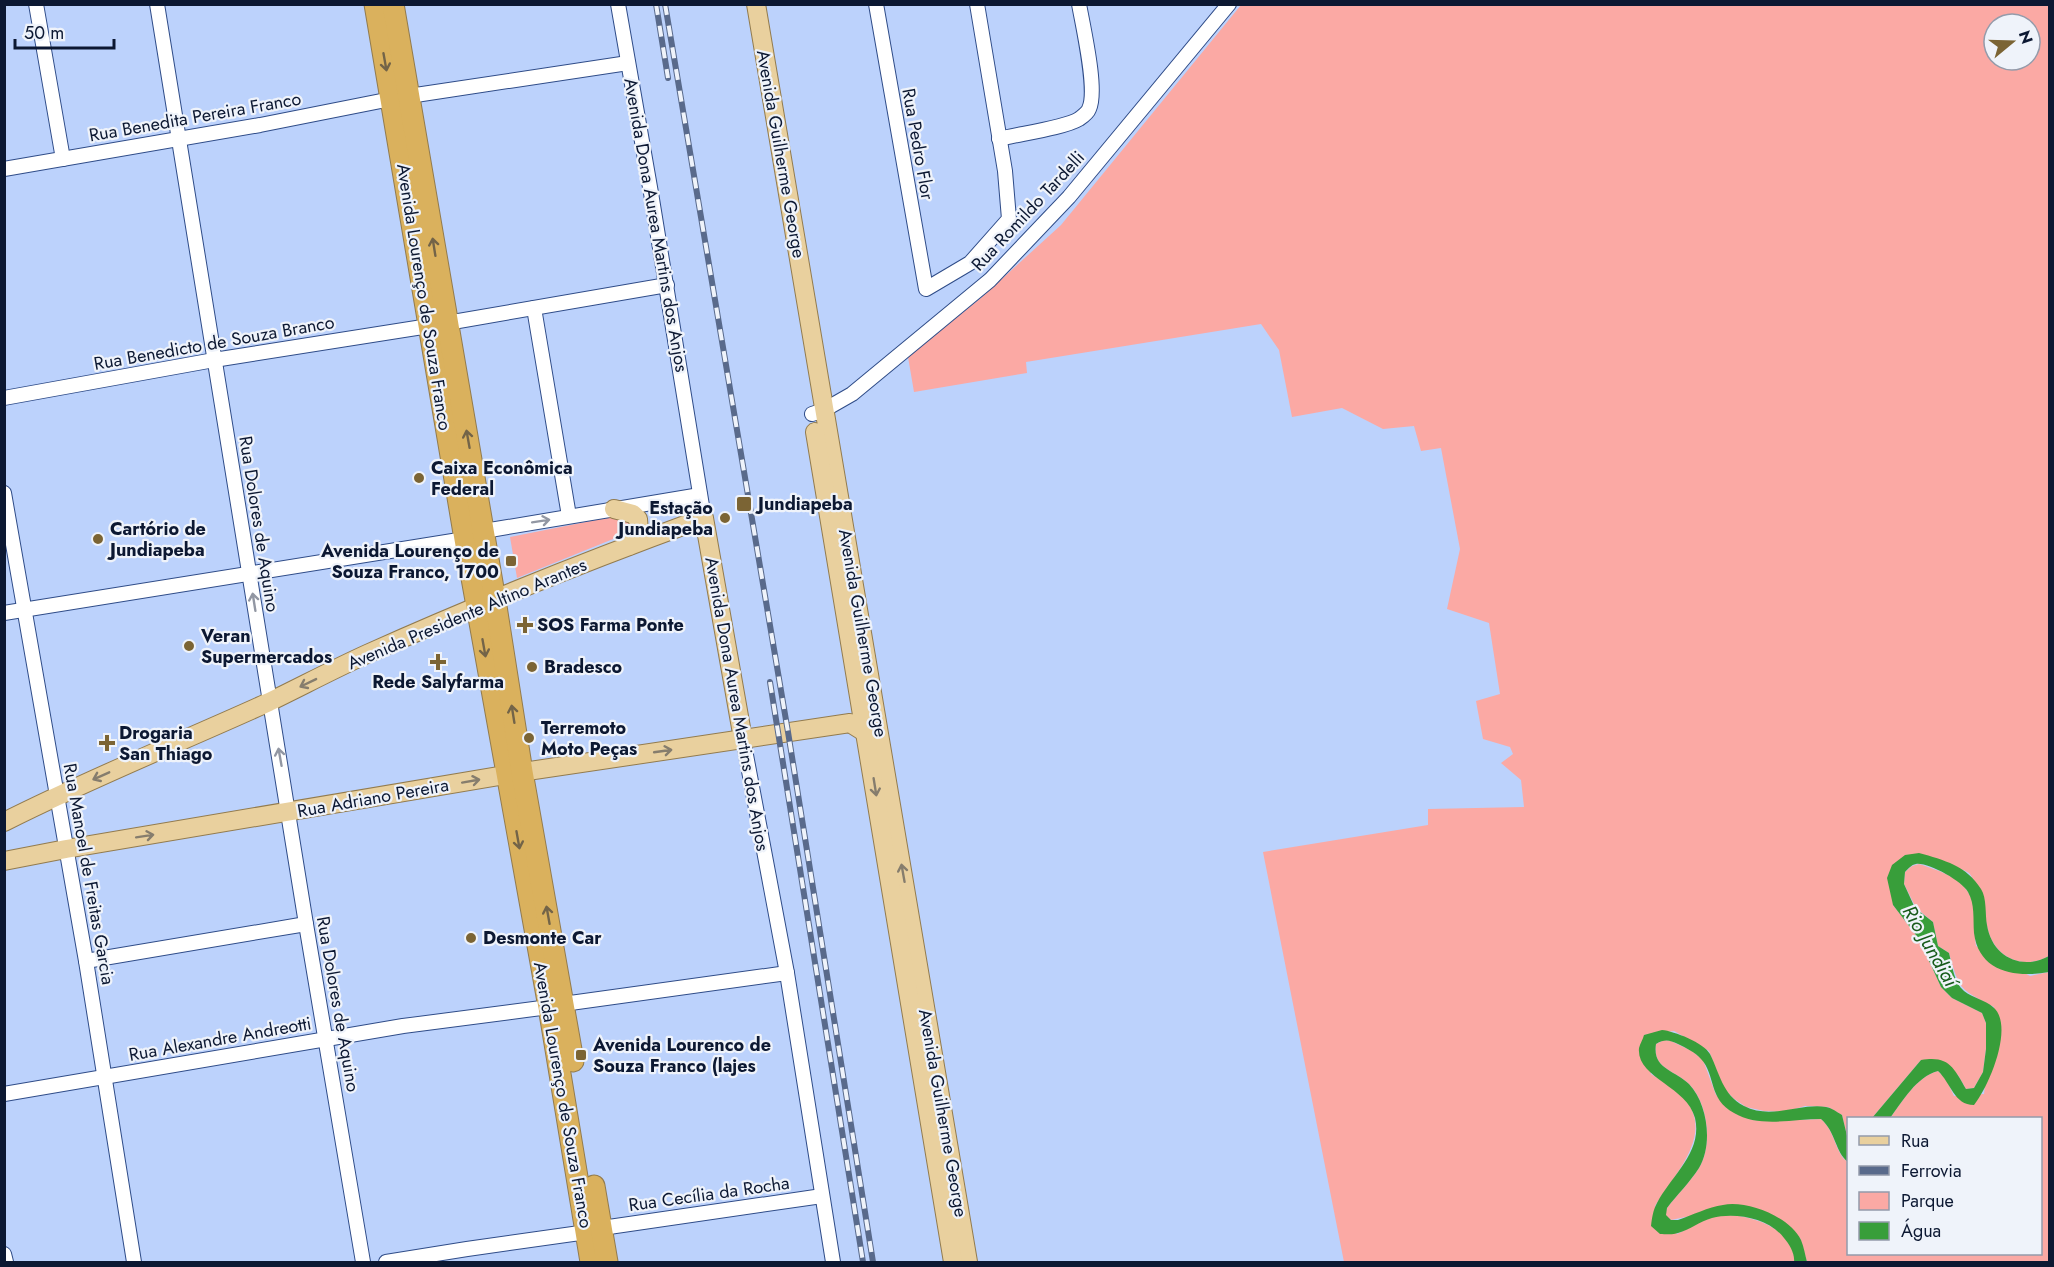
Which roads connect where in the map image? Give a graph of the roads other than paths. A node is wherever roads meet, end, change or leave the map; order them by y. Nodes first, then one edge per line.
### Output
1 (36, 4) edge
2 (158, 4) edge
3 (375, 4) edge
4 (393, 4) edge
5 (618, 4) edge
6 (744, 4) edge
7 (756, 4) edge
8 (876, 4) edge
9 (977, 4) edge
10 (1079, 4) edge
11 (1229, 4) edge
12 (628, 63) junction
13 (400, 98) junction
14 (999, 138) junction
15 (180, 139) junction
16 (63, 159) junction
17 (4, 169) edge
18 (667, 285) junction
19 (534, 308) junction
20 (438, 324) junction
21 (214, 360) junction
22 (4, 398) edge
23 (818, 412) junction
24 (4, 493) edge
25 (700, 495) junction
26 (614, 509) junction
27 (570, 516) junction
28 (704, 519) junction
29 (474, 535) junction
30 (629, 546) junction
31 (249, 574) junction
32 (486, 604) junction
33 (24, 610) junction
34 (4, 613) edge
35 (270, 701) junction
36 (862, 708) junction
37 (850, 723) junction
38 (866, 733) junction
39 (743, 739) junction
40 (514, 774) junction
41 (57, 796) junction
42 (289, 812) junction
43 (4, 822) edge
44 (66, 849) junction
45 (4, 861) edge
46 (306, 924) junction
47 (86, 961) junction
48 (787, 974) junction
49 (556, 1005) junction
50 (326, 1039) junction
51 (104, 1077) junction
52 (4, 1094) edge
53 (822, 1196) junction
54 (594, 1230) junction
55 (4, 1254) edge
56 (6, 1263) edge
57 (134, 1263) edge
58 (363, 1263) edge
59 (386, 1263) edge
60 (591, 1263) edge
61 (607, 1263) edge
62 (833, 1263) edge
63 (952, 1263) edge
64 (968, 1263) edge

1 - 16 street
2 - 15 street, Rua Dolores de Aquino
3 -> 13 highway, Avenida Lourenço de Souza Franco
4 - 13 highway, Avenida Lourenço de Souza Franco
5 - 12 street, Avenida Dona Aurea Martins dos Anjos
6 - 23 main road, Avenida Guilherme George
7 - 23 main road, Avenida Guilherme George
8 - 14 street, Rua Pedro Flor
9 - 14 street
10 - 14 street
11 - 23 street, Rua Romildo Tardelli
12 - 13 street, Rua Benedita Pereira Franco
12 - 18 street, Avenida Dona Aurea Martins dos Anjos
13 - 15 street, Rua Benedita Pereira Franco
13 - 20 highway, Avenida Lourenço de Souza Franco
15 - 16 street, Rua Benedita Pereira Franco
15 - 21 street, Rua Dolores de Aquino
16 - 17 street, Rua Benedita Pereira Franco
18 - 19 street, Rua Benedicto de Souza Branco
18 - 25 street, Avenida Dona Aurea Martins dos Anjos
19 - 20 street, Rua Benedicto de Souza Branco
19 - 27 street
20 - 21 street, Rua Benedicto de Souza Branco
20 - 29 highway, Avenida Lourenço de Souza Franco
21 - 22 street, Rua Benedicto de Souza Branco
21 - 31 street, Rua Dolores de Aquino
23 - 36 main road, Avenida Guilherme George
64 -> 23 main road, Avenida Guilherme George
24 - 33 street, Rua Manoel de Freitas Garcia
25 - 26 street
25 - 28 street, Avenida Dona Aurea Martins dos Anjos
26 - 27 street
26 - 30 main road
29 -> 27 street
28 - 30 main road, Avenida Presidente Altino Arantes
28 - 39 main road, Avenida Dona Aurea Martins dos Anjos
29 - 31 street
29 - 32 highway, Avenida Lourenço de Souza Franco
30 - 32 main road, Avenida Presidente Altino Arantes
31 - 33 street
35 -> 31 street, Rua Dolores de Aquino
32 -> 35 main road, Avenida Presidente Altino Arantes
32 - 40 highway, Avenida Lourenço de Souza Franco
33 - 34 street
33 - 41 street, Rua Manoel de Freitas Garcia
35 -> 41 main road, Avenida Presidente Altino Arantes
42 -> 35 street, Rua Dolores de Aquino
36 - 37 main road
36 - 38 main road, Avenida Guilherme George
37 - 38 main road
37 - 39 main road, Rua Adriano Pereira
38 -> 63 main road, Avenida Guilherme George
40 -> 39 main road, Rua Adriano Pereira
39 - 48 street, Avenida Dona Aurea Martins dos Anjos
42 -> 40 main road, Rua Adriano Pereira
40 - 49 highway, Avenida Lourenço de Souza Franco
41 - 43 main road, Avenida Presidente Altino Arantes
41 - 44 street, Rua Manoel de Freitas Garcia
44 -> 42 main road, Rua Adriano Pereira
42 - 46 street, Rua Dolores de Aquino
44 - 45 main road, Rua Adriano Pereira
44 - 47 street, Rua Manoel de Freitas Garcia
46 - 47 street
46 - 50 street, Rua Dolores de Aquino
47 - 51 street, Rua Manoel de Freitas Garcia
48 - 49 street, Rua Alexandre Andreotti
48 - 53 street, Avenida Dona Aurea Martins dos Anjos
49 - 50 street, Rua Alexandre Andreotti
49 - 54 highway, Avenida Lourenço de Souza Franco
50 - 51 street, Rua Alexandre Andreotti
50 - 58 street, Rua Dolores de Aquino
51 - 52 street, Rua Alexandre Andreotti
51 - 57 street, Rua Manoel de Freitas Garcia
53 - 54 street, Rua Cecília da Rocha
53 - 62 street, Avenida Dona Aurea Martins dos Anjos
54 - 59 street, Rua Cecília da Rocha
54 - 60 highway, Avenida Lourenço de Souza Franco
54 - 61 highway, Avenida Lourenço de Souza Franco
55 - 56 street

